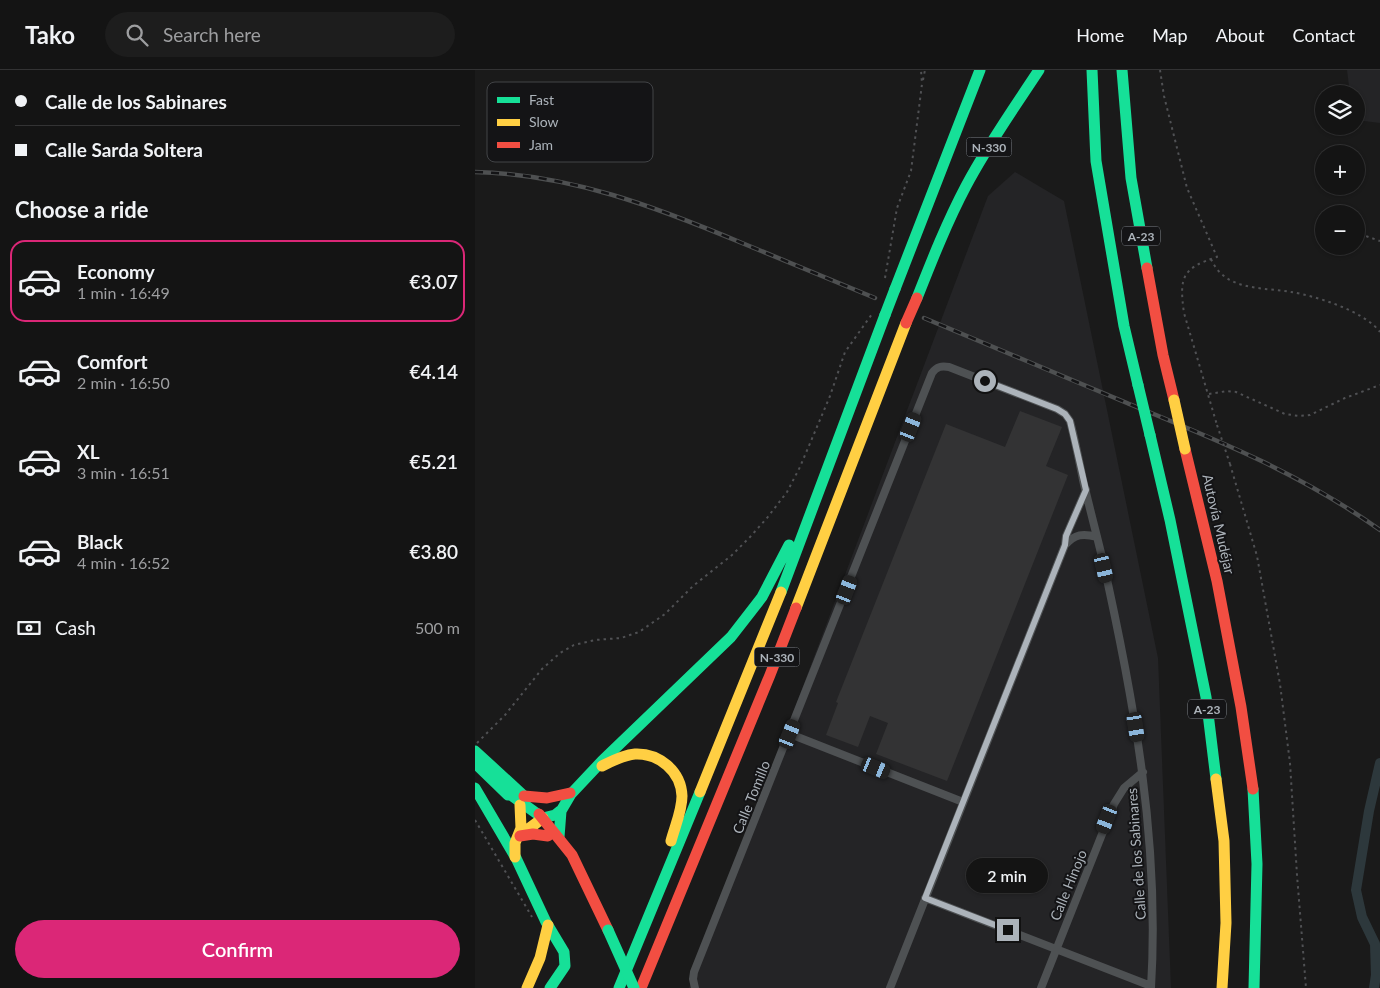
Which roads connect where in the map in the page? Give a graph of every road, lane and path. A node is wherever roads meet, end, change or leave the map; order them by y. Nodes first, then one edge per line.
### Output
1 (921, 70) edge
2 (925, 70) edge
3 (972, 70) edge
4 (980, 70) edge
5 (1039, 70) edge
6 (1092, 70) edge
7 (1122, 70) edge
8 (1160, 70) edge
9 (922, 84) junction
10 (955, 131) junction
11 (1365, 236) edge
12 (1380, 241) edge
13 (1211, 259) junction
14 (889, 286) junction
15 (873, 312) dead end
16 (1380, 332) edge
17 (939, 367) joint
18 (1380, 385) edge
19 (1208, 394) junction
20 (1086, 490) junction
21 (817, 493) junction
22 (1097, 538) junction
23 (1065, 545) junction
24 (790, 734) junction
25 (475, 745) edge
26 (475, 751) edge
27 (475, 763) edge
28 (593, 772) junction
29 (1143, 772) junction
30 (475, 788) edge
31 (504, 790) junction
32 (565, 795) junction
33 (521, 801) junction
34 (963, 802) junction
35 (560, 811) junction
36 (475, 820) edge
37 (539, 820) junction
38 (519, 836) junction
39 (554, 836) junction
40 (516, 858) junction
41 (925, 898) junction
42 (675, 906) junction
43 (652, 908) junction
44 (547, 923) junction
45 (1056, 949) junction
46 (1151, 987) edge
47 (527, 988) edge
48 (550, 988) edge
49 (619, 988) edge
50 (634, 988) edge
51 (641, 988) edge
52 (652, 988) edge
53 (695, 988) edge
54 (890, 988) edge
55 (1041, 988) edge
56 (1223, 988) edge
57 (1254, 988) edge
58 (1306, 988) edge

1 - 9 path
2 - 9 path
3 - 10 main road
4 - 10 main road, N-330
5 - 42 main road, N-330, bridge
6 - 56 main road, A-23, bridge
7 - 57 main road, Autovía Mudéjar / A-23, bridge
8 - 13 path
9 - 14 path
10 - 14 main road, N-330
11 - 12 path
13 - 16 path
13 - 19 path
14 - 21 main road, N-330, bridge
15 - 25 path
17 - 20 street, Calle de los Sabinares
17 - 24 street, Calle Tomillo
18 - 19 path
19 - 58 path, bridge
20 - 22 street, Calle de los Sabinares
20 - 23 street
21 - 28 main road
21 - 43 main road, N-330
22 - 23 street
22 - 29 street, Calle de los Sabinares
23 - 34 street
24 - 34 street
24 - 53 street, Calle Tomillo
26 - 33 main road
27 - 31 main road
28 - 32 main road
28 - 43 main road
29 - 45 street, Calle Hinojo
29 - 46 street, Calle de los Sabinares
30 - 40 main road
31 - 33 main road
31 - 37 main road
32 - 33 main road
32 - 35 main road
32 - 37 main road
33 - 37 main road
33 - 38 main road
34 - 41 street
35 - 37 main road
35 - 39 main road
36 - 44 path
37 - 38 main road
37 - 39 main road
38 - 39 main road
38 - 40 main road
39 - 50 main road, bridge
40 - 44 main road
41 - 45 street
41 - 54 street
42 - 51 main road, N-330
42 - 52 main road
43 - 49 main road, N-330
44 - 47 main road
44 - 48 main road
45 - 46 street
45 - 55 street, Calle Hinojo

